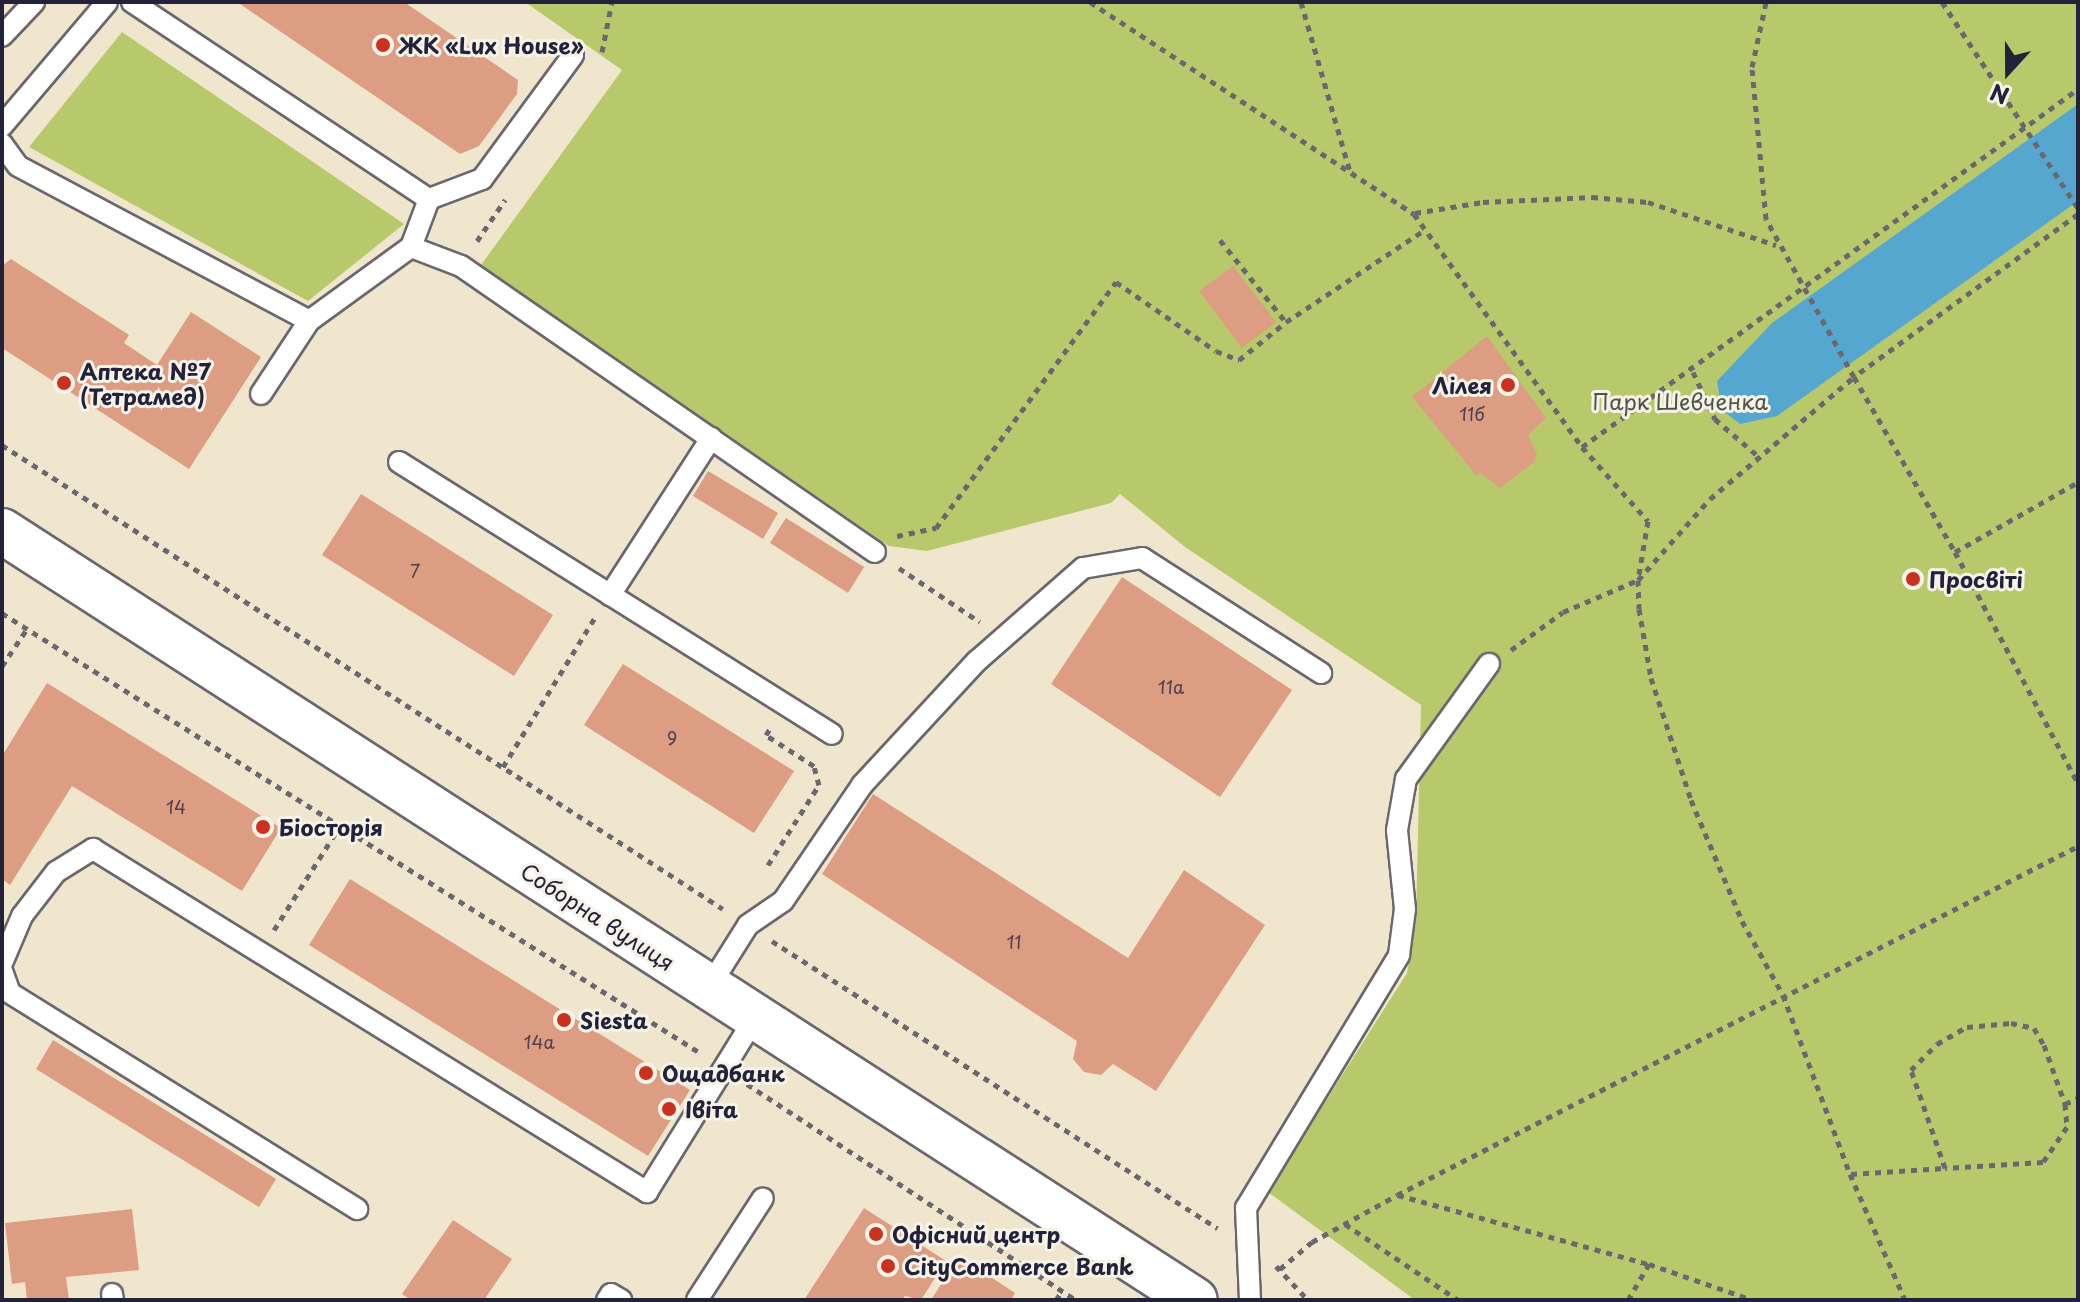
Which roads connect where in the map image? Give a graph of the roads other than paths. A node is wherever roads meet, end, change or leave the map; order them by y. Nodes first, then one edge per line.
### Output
1 (34, 2) edge
2 (107, 2) edge
3 (132, 2) edge
4 (2, 36) edge
5 (573, 55) dead end
6 (2, 126) edge
7 (2, 144) edge
8 (429, 199) junction
9 (411, 247) junction
10 (309, 321) junction
11 (261, 394) dead end
12 (711, 438) junction
13 (399, 462) dead end
14 (2, 531) edge
15 (875, 552) road end
16 (610, 595) junction
17 (1489, 664) road end
18 (1321, 673) dead end
19 (832, 734) dead end
20 (2, 963) edge
21 (2, 971) edge
22 (709, 987) junction
23 (755, 1018) junction
24 (763, 1198) dead end
25 (357, 1209) dead end
26 (607, 1300) edge
27 (621, 1300) edge
28 (697, 1300) edge
29 (1195, 1300) edge
30 (1250, 1300) edge

1 - 4 lane
2 - 6 lane
3 - 8 lane
5 - 8 lane
7 - 10 lane
8 - 9 lane
9 - 10 lane
9 - 12 lane
10 - 11 lane
12 - 15 lane
12 - 16 lane
13 - 16 lane
14 - 22 main road, Соборна вулиця
16 - 19 lane
17 - 30 lane
18 - 22 lane
20 - 23 lane
21 - 25 lane
22 - 23 main road, Соборна вулиця
23 - 29 main road, Соборна вулиця
24 - 28 lane
26 - 27 lane

